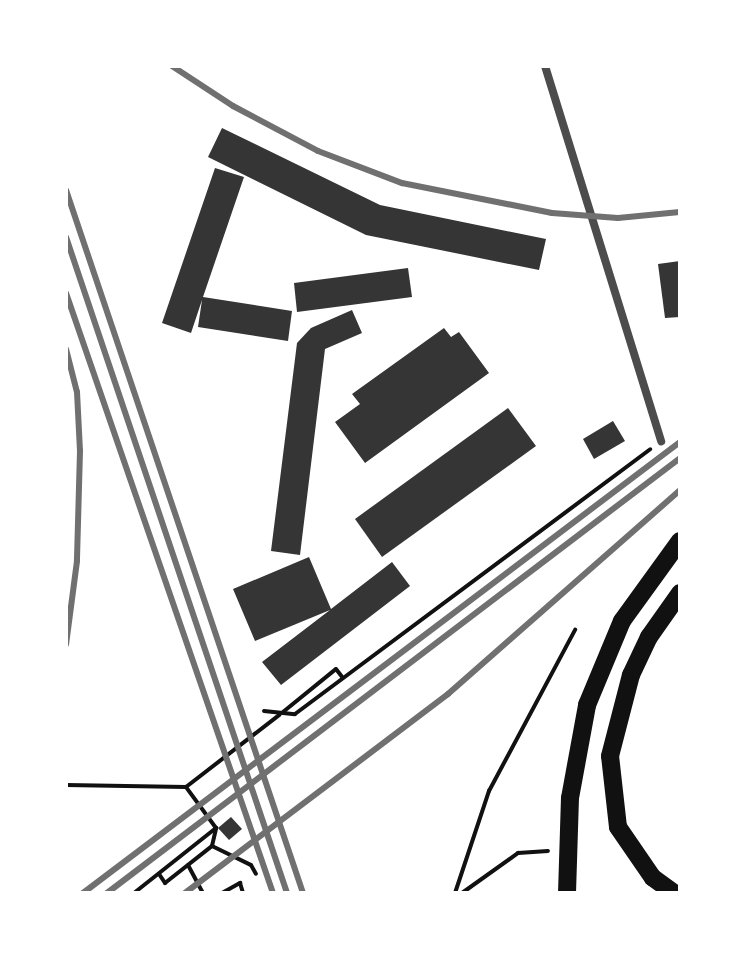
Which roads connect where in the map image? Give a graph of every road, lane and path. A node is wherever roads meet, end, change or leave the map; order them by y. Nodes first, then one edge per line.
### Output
1 (545, 66) edge
2 (661, 441) joint
3 (680, 541) edge
4 (680, 593) edge
5 (575, 630) dead end
6 (343, 678) junction
7 (264, 711) dead end
8 (283, 712) junction
9 (295, 714) junction
10 (66, 785) edge
11 (186, 787) junction
12 (216, 828) junction
13 (212, 846) junction
14 (566, 850) junction
15 (188, 865) junction
16 (159, 874) junction
17 (256, 874) dead end
18 (134, 893) edge
19 (203, 893) edge
20 (222, 893) edge
21 (243, 893) edge
22 (455, 893) edge
23 (462, 893) edge
24 (567, 893) edge
25 (674, 893) edge

1 - 2 street
2 - 6 path
3 - 14 highway
4 - 25 highway
5 - 22 path
6 - 8 path
6 - 9 path
7 - 9 path
8 - 9 path
8 - 11 path
10 - 11 path
11 - 12 path
12 - 13 path
12 - 16 path
13 - 15 path
13 - 17 path
14 - 23 path
14 - 24 highway
15 - 16 path
15 - 19 path
16 - 18 path
20 - 21 path

